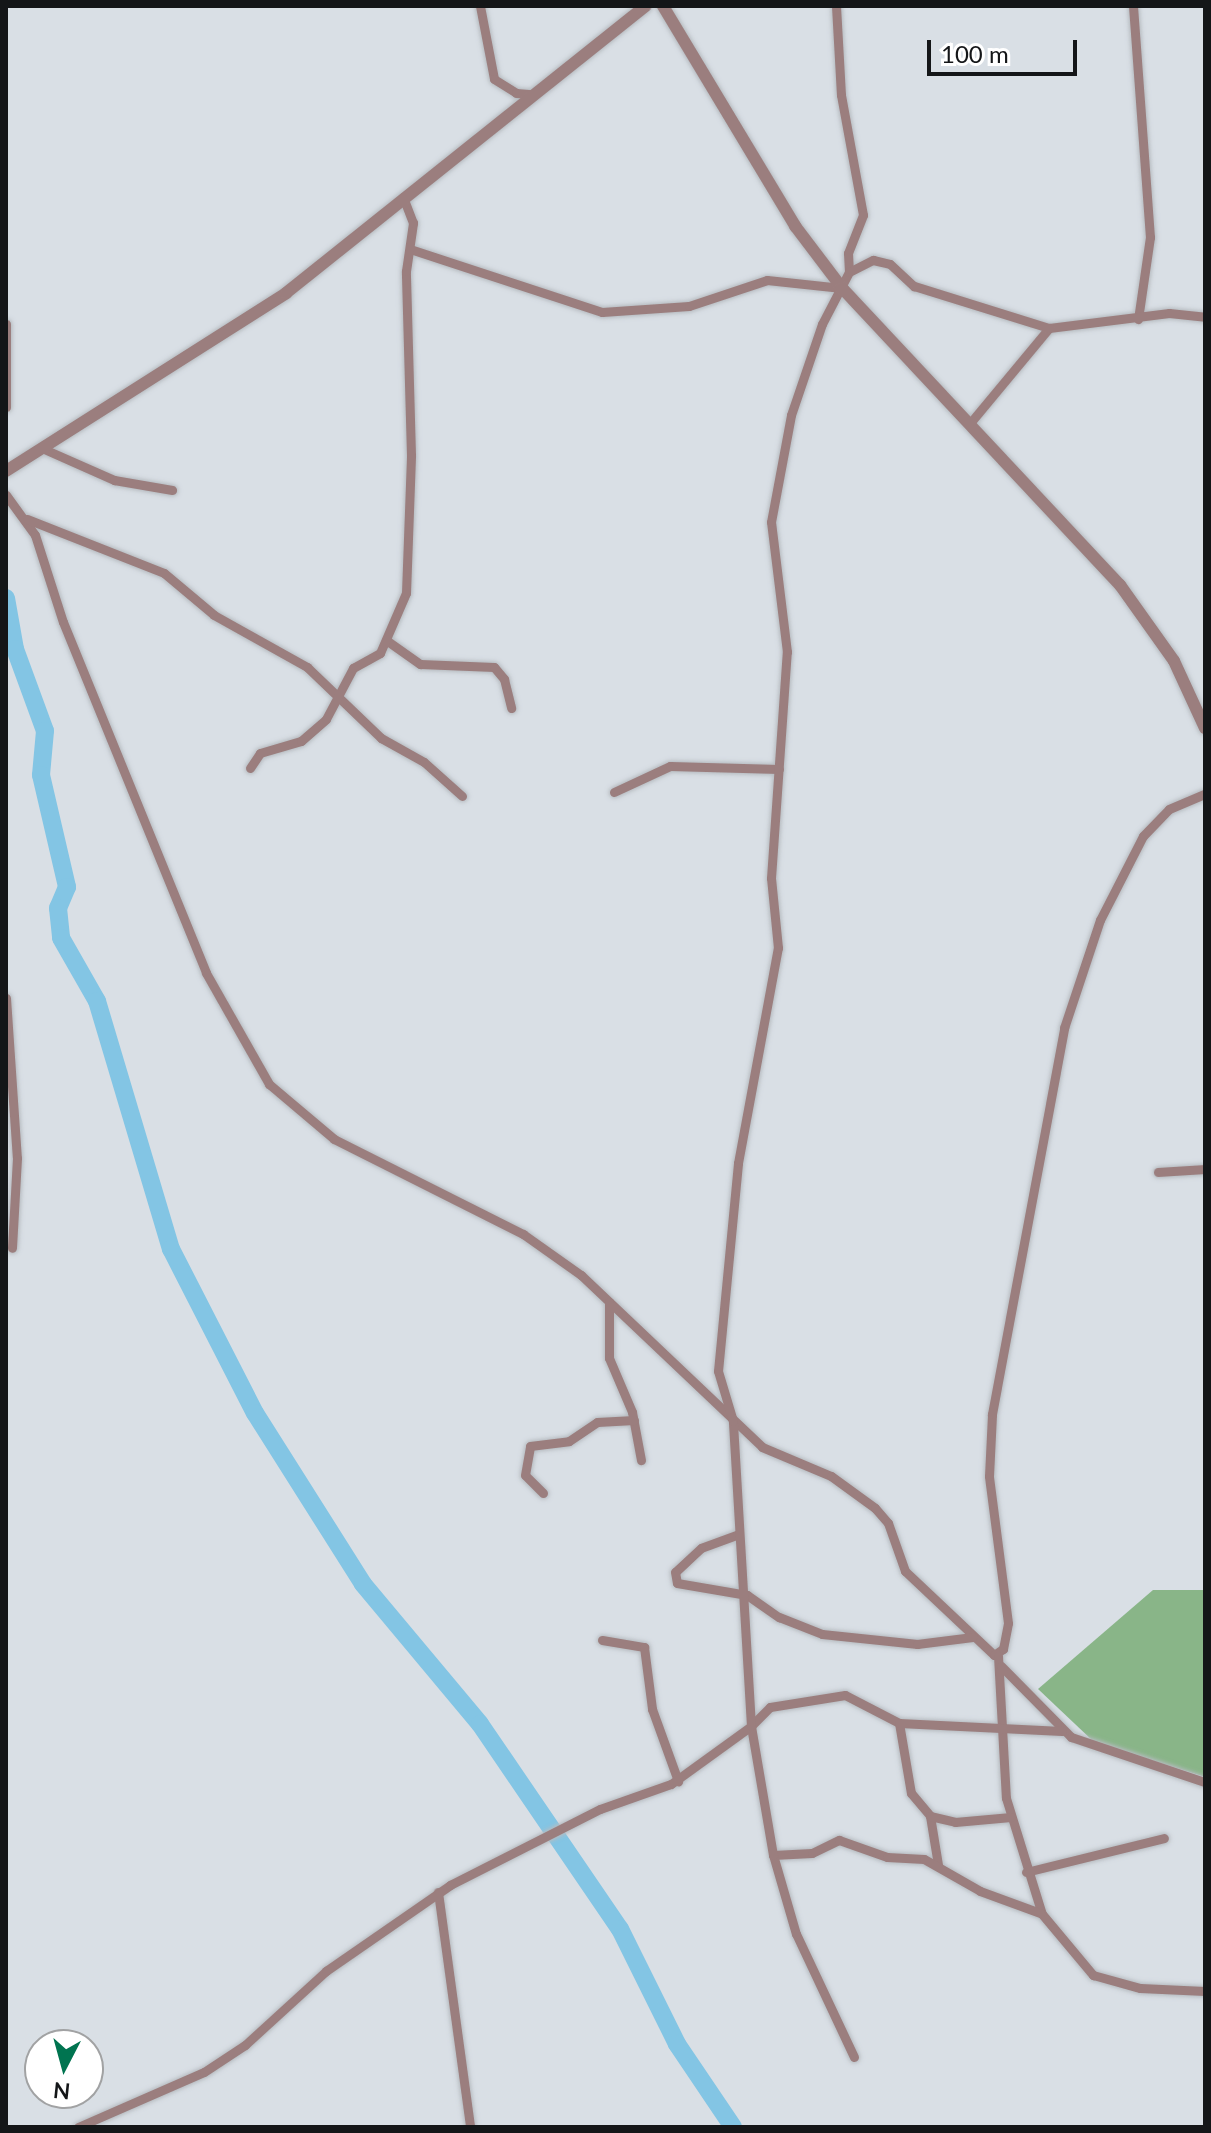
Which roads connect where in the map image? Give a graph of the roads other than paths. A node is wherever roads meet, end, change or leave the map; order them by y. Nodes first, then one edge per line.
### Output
1 (480, 6) edge
2 (645, 6) edge
3 (663, 6) edge
4 (836, 6) edge
5 (1133, 6) edge
6 (532, 94) junction
7 (403, 197) junction
8 (410, 249) junction
9 (849, 272) junction
10 (842, 288) junction
11 (1205, 317) edge
12 (1138, 319) junction
13 (6, 324) edge
14 (1049, 328) junction
15 (6, 407) edge
16 (971, 422) junction
17 (44, 449) junction
18 (6, 471) edge
19 (172, 490) dead end
20 (6, 495) edge
21 (27, 519) junction
22 (386, 640) junction
23 (335, 693) junction
24 (511, 708) dead end
25 (1205, 728) edge
26 (250, 768) dead end
27 (779, 769) junction
28 (614, 792) dead end
29 (1205, 794) edge
30 (462, 796) dead end
31 (6, 998) edge
32 (7, 1020) edge
33 (1205, 1169) edge
34 (1158, 1172) dead end
35 (12, 1248) dead end
36 (609, 1302) junction
37 (634, 1420) junction
38 (733, 1421) junction
39 (641, 1460) dead end
40 (543, 1493) dead end
41 (739, 1534) junction
42 (747, 1595) junction
43 (973, 1637) junction
44 (602, 1640) dead end
45 (1000, 1661) junction
46 (899, 1723) junction
47 (1001, 1725) junction
48 (751, 1726) junction
49 (1062, 1731) junction
50 (678, 1781) junction
51 (1205, 1782) edge
52 (930, 1816) junction
53 (1011, 1817) junction
54 (1164, 1838) dead end
55 (773, 1855) junction
56 (938, 1865) junction
57 (1026, 1872) junction
58 (438, 1892) junction
59 (1042, 1914) junction
60 (1205, 1991) edge
61 (854, 2057) dead end
62 (78, 2127) edge
63 (470, 2127) edge

1 - 6 street
2 - 6 street
3 - 10 street
4 - 9 street
5 - 12 street
6 - 7 street
7 - 8 street
7 - 17 street
8 - 10 street
8 - 22 street
9 - 10 street
9 - 14 street
10 - 16 street
10 - 27 street
11 - 12 street
12 - 14 street
13 - 15 street
14 - 16 street
16 - 25 street
17 - 18 street
17 - 19 street
20 - 21 street
21 - 23 street
21 - 36 street
22 - 23 street
22 - 24 street
23 - 26 street
23 - 30 street
27 - 28 street
27 - 38 street
29 - 45 street
31 - 32 street
32 - 35 street
33 - 34 street
36 - 37 street
36 - 38 street
37 - 39 street
37 - 40 street
38 - 41 street
38 - 43 street
41 - 42 street
41 - 42 street
42 - 43 street
42 - 48 street
43 - 45 street
44 - 50 street
45 - 47 street
45 - 49 street
46 - 47 street
46 - 48 street
46 - 52 street
47 - 49 street
47 - 53 street
48 - 50 street
48 - 55 street
49 - 51 street
50 - 58 street
52 - 53 street
52 - 56 street
53 - 57 street
54 - 57 street
55 - 56 street
55 - 61 street
56 - 59 street
57 - 59 street
58 - 62 street
58 - 63 street
59 - 60 street

